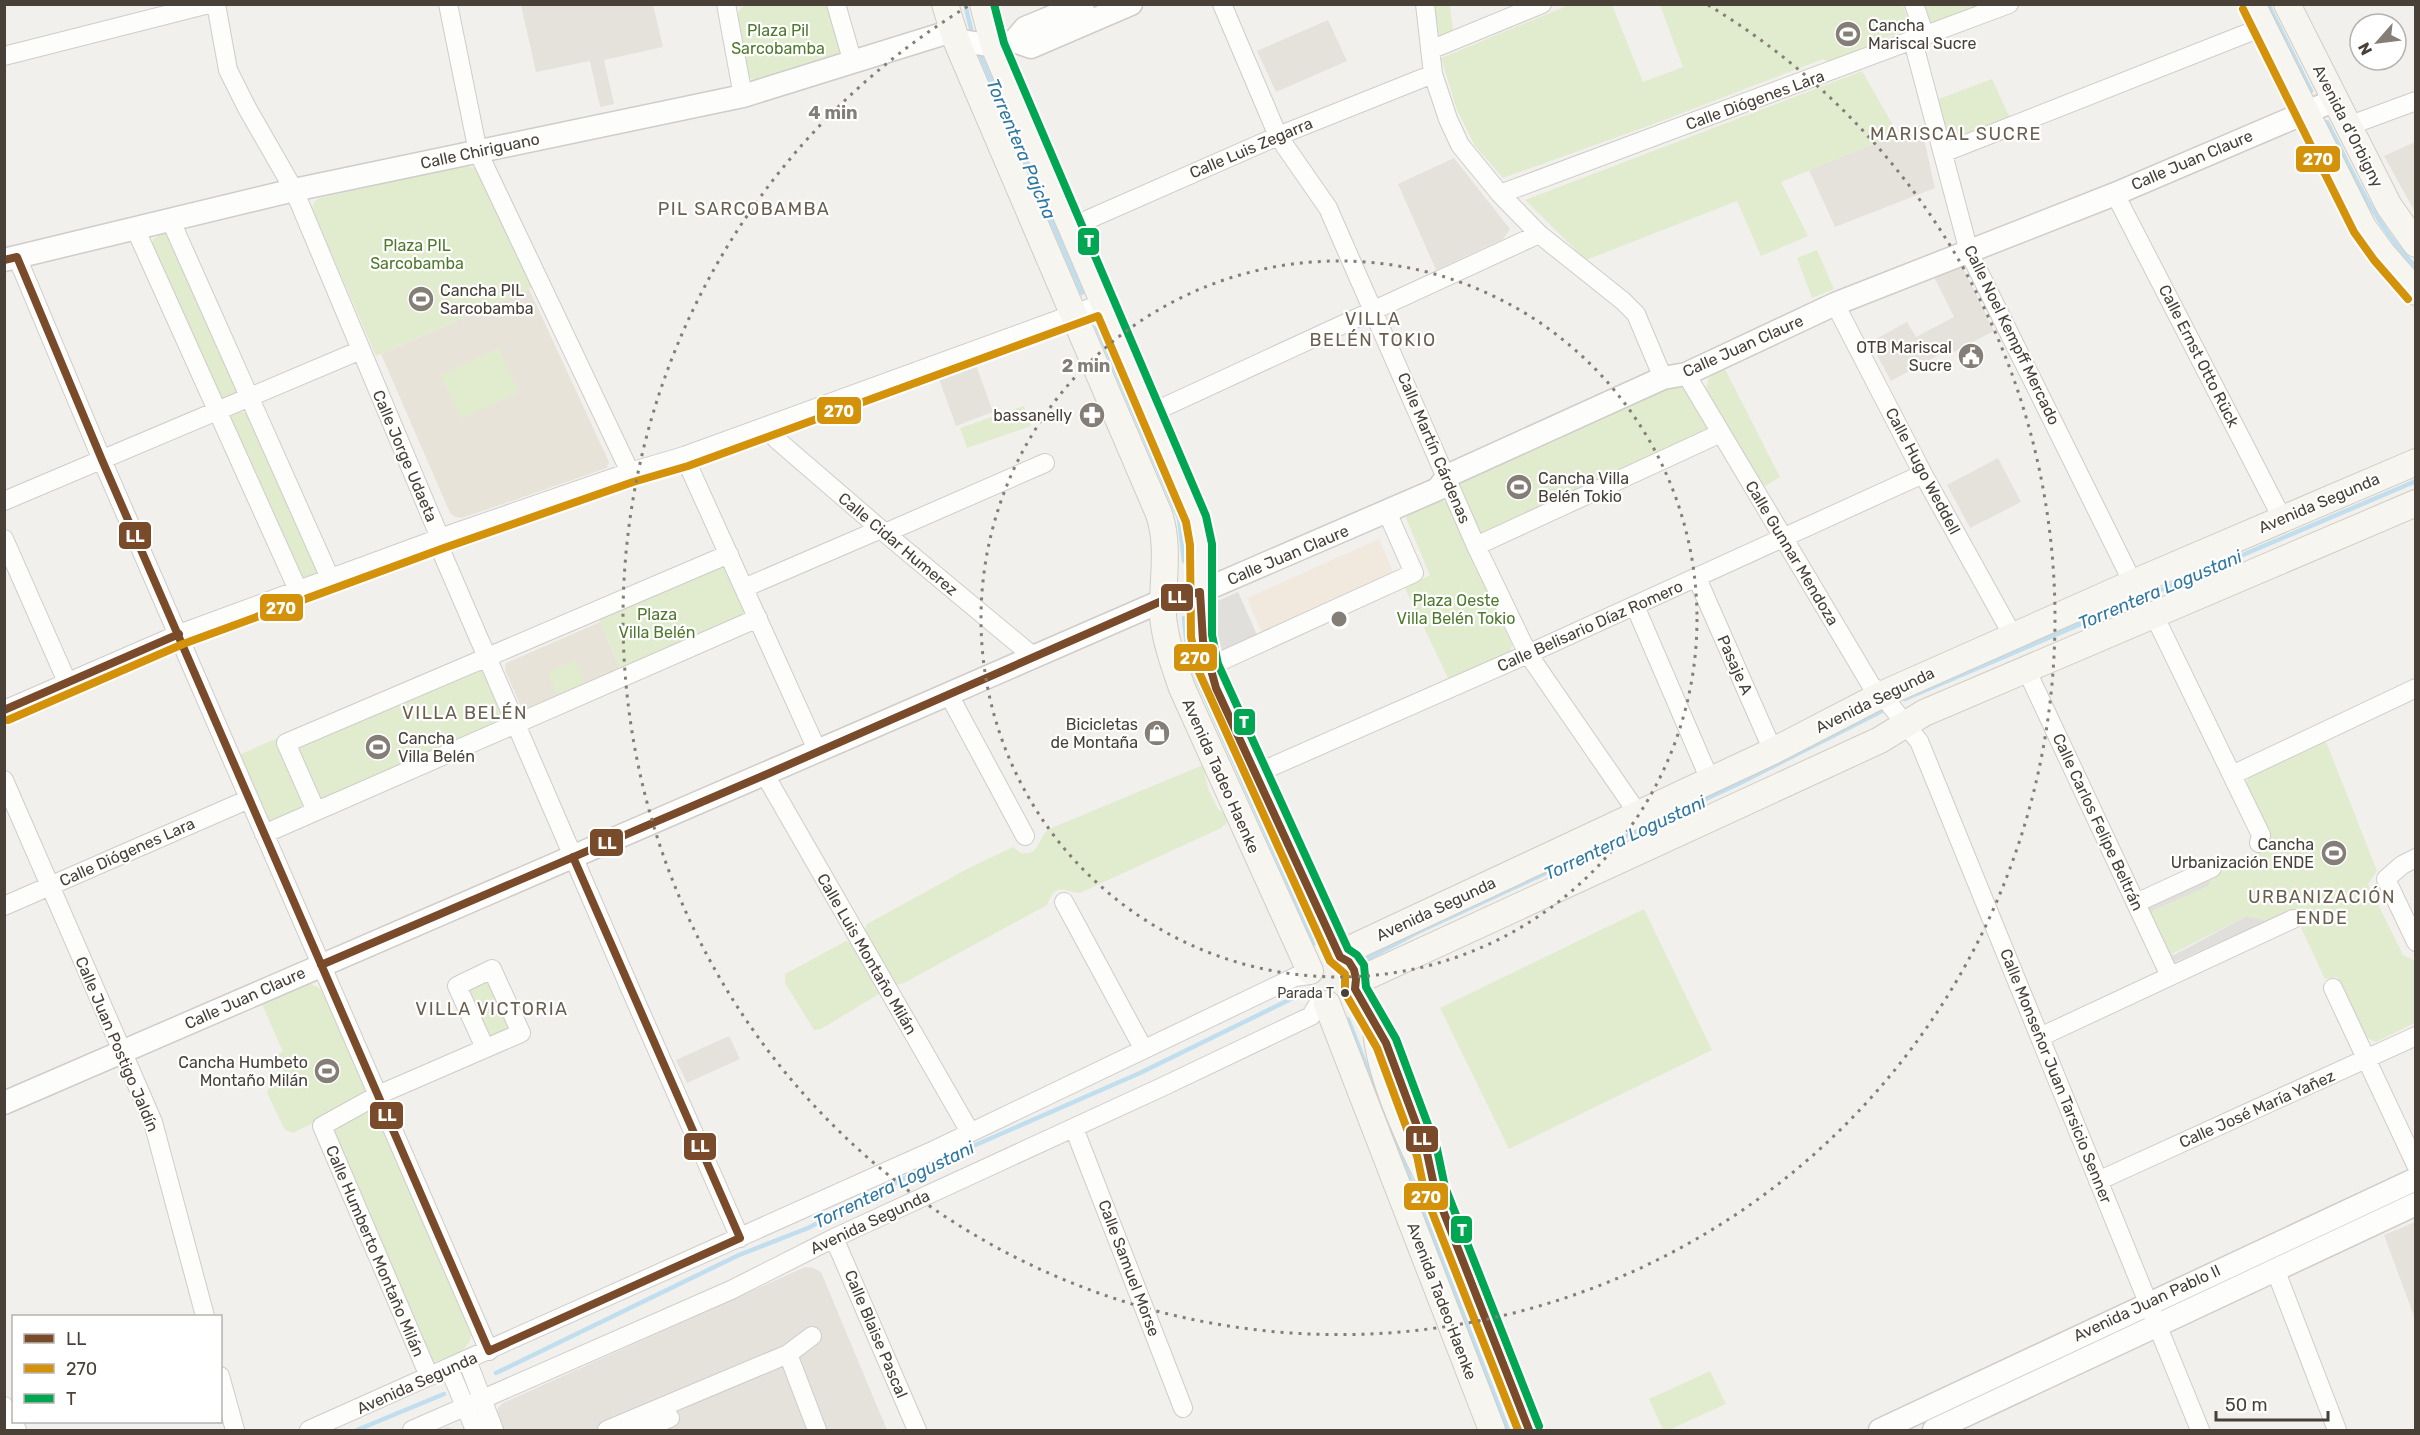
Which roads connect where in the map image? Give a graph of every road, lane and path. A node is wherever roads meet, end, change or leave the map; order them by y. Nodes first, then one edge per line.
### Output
1 (209, 4) edge
2 (216, 4) edge
3 (448, 4) edge
4 (836, 4) edge
5 (945, 4) edge
6 (983, 4) edge
7 (1083, 4) edge
8 (1131, 4) edge
9 (1222, 4) edge
10 (1425, 4) edge
11 (1542, 4) edge
12 (1914, 4) edge
13 (2009, 4) edge
14 (2252, 4) edge
15 (2287, 4) edge
16 (727, 5) edge
17 (2263, 27) junction
18 (1919, 38) junction
19 (978, 41) junction
20 (1430, 51) junction
21 (4, 56) edge
22 (853, 63) junction
23 (1433, 74) junction
24 (743, 96) junction
25 (2335, 100) junction
26 (2415, 101) edge
27 (2305, 112) junction
28 (2348, 126) junction
29 (1278, 136) junction
30 (478, 152) junction
31 (1943, 153) junction
32 (294, 190) junction
33 (1500, 194) junction
34 (2115, 194) junction
35 (170, 219) junction
36 (1071, 227) junction
37 (135, 228) junction
38 (1539, 234) junction
39 (2415, 244) edge
40 (1969, 252) junction
41 (11, 258) edge
42 (2415, 292) edge
43 (1104, 303) junction
44 (1835, 304) junction
45 (1374, 310) junction
46 (1074, 315) junction
47 (361, 350) junction
48 (1686, 374) junction
49 (1663, 378) junction
50 (249, 397) junction
51 (217, 411) junction
52 (1151, 413) junction
53 (770, 425) junction
54 (1721, 434) junction
55 (684, 456) junction
56 (102, 460) junction
57 (2415, 462) edge
58 (1045, 463) dead end
59 (630, 472) junction
60 (1923, 474) junction
61 (1448, 476) junction
62 (4, 501) edge
63 (2415, 503) edge
64 (1387, 512) junction
65 (2282, 518) junction
66 (883, 531) junction
67 (440, 538) junction
68 (1784, 538) junction
69 (4, 539) edge
70 (1476, 546) junction
71 (729, 554) junction
72 (11, 571) edge
73 (330, 578) junction
74 (1697, 578) junction
75 (2133, 583) junction
76 (744, 588) junction
77 (298, 590) junction
78 (1200, 592) junction
79 (1164, 600) junction
80 (1635, 606) junction
81 (2154, 615) junction
82 (758, 618) junction
83 (179, 634) junction
84 (2013, 636) junction
85 (1528, 654) junction
86 (486, 657) junction
87 (1034, 657) junction
88 (1208, 667) junction
89 (2026, 669) junction
90 (68, 684) junction
91 (2415, 688) edge
92 (949, 694) junction
93 (1883, 694) junction
94 (4, 710) edge
95 (515, 724) junction
96 (1905, 726) junction
97 (1773, 751) junction
98 (818, 752) junction
99 (1255, 774) junction
100 (765, 775) junction
101 (2232, 775) junction
102 (4, 780) edge
103 (1710, 780) junction
104 (249, 799) junction
105 (316, 811) junction
106 (1639, 815) junction
107 (264, 834) junction
108 (1025, 836) dead end
109 (2259, 843) dead end
110 (573, 857) junction
111 (2415, 858) edge
112 (2212, 868) dead end
113 (49, 886) junction
114 (1064, 902) dead end
115 (2136, 903) junction
116 (4, 906) edge
117 (2293, 919) dead end
118 (2415, 942) edge
119 (321, 965) junction
120 (1349, 971) junction
121 (1310, 973) junction
122 (2170, 976) junction
123 (2333, 988) dead end
124 (1324, 1003) junction
125 (2415, 1036) edge
126 (2040, 1037) junction
127 (485, 1048) dead end
128 (1143, 1048) junction
129 (121, 1052) junction
130 (2367, 1060) junction
131 (378, 1095) junction
132 (4, 1103) edge
133 (1074, 1128) junction
134 (970, 1132) junction
135 (2415, 1165) edge
136 (2415, 1179) edge
137 (2098, 1181) junction
138 (2415, 1204) edge
139 (740, 1238) junction
140 (834, 1238) junction
141 (2275, 1269) junction
142 (2147, 1304) junction
143 (204, 1315) edge
144 (2157, 1324) junction
145 (812, 1336) dead end
146 (489, 1351) junction
147 (788, 1354) junction
148 (467, 1360) junction
149 (449, 1368) junction
150 (429, 1376) junction
151 (222, 1383) edge
152 (474, 1403) junction
153 (4, 1406) edge
154 (1183, 1407) dead end
155 (670, 1418) edge
156 (12, 1421) edge
157 (235, 1431) edge
158 (309, 1431) edge
159 (411, 1431) edge
160 (475, 1431) edge
161 (494, 1431) edge
162 (607, 1431) edge
163 (641, 1431) edge
164 (817, 1431) edge
165 (917, 1431) edge
166 (1492, 1431) edge
167 (1529, 1431) edge
168 (1880, 1431) edge
169 (1934, 1431) edge
170 (2200, 1431) edge
171 (2337, 1431) edge

1 - 21 street
2 - 32 street, Calle Jorge Udaeta
3 - 30 street
4 - 22 street
5 - 19 main road, Avenida Tadeo Haenke
6 - 19 main road, Avenida Tadeo Haenke
7 - 19 street, Calle Chiriguano
8 - 19 street, Calle Chiriguano
9 - 29 street, Calle Martín Cárdenas
10 - 20 street
11 - 20 street
12 - 18 street, Calle Noel Kempff Mercado
13 - 18 street, Calle Diógenes Lara
14 - 17 main road, Avenida d'Orbigny
15 - 25 main road, Avenida d'Orbigny
16 - 24 street
17 - 27 main road, Avenida d'Orbigny
17 - 31 street
18 - 31 street, Calle Noel Kempff Mercado
18 - 33 street, Calle Diógenes Lara
19 - 22 street, Calle Chiriguano
19 - 36 main road, Avenida Tadeo Haenke
19 - 46 main road, Avenida Tadeo Haenke
20 - 23 street
22 - 24 street, Calle Chiriguano
23 - 29 street, Calle Luis Zegarra
23 - 33 street
24 - 30 street, Calle Chiriguano
25 - 27 street, Calle Juan Claure
25 - 28 main road, Avenida d'Orbigny
26 - 28 street
27 - 34 street, Calle Juan Claure
27 - 42 main road, Avenida d'Orbigny
28 - 39 main road, Avenida d'Orbigny
29 - 36 street, Calle Luis Zegarra
29 - 45 street, Calle Martín Cárdenas
30 - 32 street, Calle Chiriguano
30 - 59 street
31 - 40 street, Calle Noel Kempff Mercado
32 - 35 street, Calle Chiriguano
32 - 47 street, Calle Jorge Udaeta
33 - 38 street
34 - 40 street, Calle Juan Claure
34 - 65 street, Calle Ernst Otto Rück
35 - 37 street, Calle Chiriguano
35 - 50 street
36 - 43 main road, Avenida Tadeo Haenke
37 - 41 street, Calle Chiriguano
37 - 51 street
38 - 45 street
38 - 49 street
40 - 44 street, Calle Juan Claure
40 - 75 street, Calle Noel Kempff Mercado
41 - 56 street
43 - 46 street
43 - 52 main road, Avenida Tadeo Haenke
44 - 48 street, Calle Juan Claure
44 - 60 street, Calle Hugo Weddell
45 - 52 street
45 - 61 street, Calle Martín Cárdenas
46 - 53 street
46 - 79 main road, Avenida Tadeo Haenke
47 - 50 street
47 - 67 street, Calle Jorge Udaeta
48 - 49 street, Calle Juan Claure
48 - 54 street, Calle Gunnar Mendoza
49 - 61 street, Calle Juan Claure
50 - 51 street
50 - 73 street
51 - 56 street
51 - 77 street
52 - 78 main road, Avenida Tadeo Haenke
53 - 55 street
53 - 66 street, Calle Cidar Humerez
54 - 68 street, Calle Gunnar Mendoza
54 - 70 street
55 - 59 street
55 - 71 street
56 - 62 street
56 - 83 street
57 - 65 main road, Avenida Segunda
58 - 66 street
59 - 67 street
60 - 68 street, Calle Belisario Díaz Romero
60 - 84 street, Calle Hugo Weddell
61 - 64 street, Calle Juan Claure
61 - 70 street, Calle Martín Cárdenas
63 - 81 main road, Avenida Segunda
64 - 78 street, Calle Juan Claure
64 - 88 street
65 - 75 main road, Avenida Segunda
66 - 76 street
66 - 87 street, Calle Cidar Humerez
67 - 73 street
67 - 86 street, Calle Jorge Udaeta
68 - 74 street, Calle Belisario Díaz Romero
68 - 93 street, Calle Gunnar Mendoza
69 - 72 street
70 - 85 street, Calle Martín Cárdenas
71 - 76 street
71 - 86 street
72 - 90 street
73 - 77 street
74 - 80 street, Calle Belisario Díaz Romero
74 - 97 street, Pasaje A
75 - 84 main road, Avenida Segunda
76 - 82 street
77 - 83 street
78 - 79 street, Calle Juan Claure
78 - 88 main road, Avenida Tadeo Haenke
79 - 87 street, Calle Juan Claure
79 - 121 main road, Avenida Tadeo Haenke
80 - 85 street, Calle Belisario Díaz Romero
80 - 103 street
81 - 89 main road, Avenida Segunda
81 - 101 street
82 - 95 street
82 - 98 street
83 - 90 street
83 - 104 street
84 - 93 main road, Avenida Segunda
85 - 99 street, Calle Belisario Díaz Romero
85 - 106 street, Calle Martín Cárdenas
86 - 95 street, Calle Jorge Udaeta
86 - 105 street
87 - 92 street, Calle Juan Claure
88 - 99 main road, Avenida Tadeo Haenke
89 - 96 main road, Avenida Segunda
89 - 115 street, Calle Carlos Felipe Beltrán
90 - 94 street
91 - 101 street
92 - 98 street, Calle Juan Claure
92 - 108 street
93 - 96 street, Calle Gunnar Mendoza
93 - 97 main road, Avenida Segunda
95 - 105 street
95 - 110 street, Calle Jorge Udaeta
96 - 120 main road, Avenida Segunda
96 - 126 street, Calle Monseñor Juan Tarsicio Senner
97 - 103 main road, Avenida Segunda
98 - 100 street, Calle Juan Claure
99 - 120 main road, Avenida Tadeo Haenke
100 - 110 street, Calle Juan Claure
100 - 134 street, Calle Luis Montaño Milán
101 - 109 street
102 - 113 street, Calle Juan Postigo Jaldín
103 - 106 main road, Avenida Segunda
104 - 107 street
104 - 113 street, Calle Diógenes Lara
105 - 107 street
106 - 120 main road, Avenida Segunda
107 - 119 street
110 - 119 street, Calle Juan Claure
110 - 139 street, Calle Jorge Udaeta
111 - 118 street
112 - 115 street
113 - 116 street, Calle Diógenes Lara
113 - 129 street, Calle Juan Postigo Jaldín
114 - 128 street
115 - 122 street, Calle Carlos Felipe Beltrán
117 - 122 street
119 - 129 street, Calle Juan Claure
119 - 131 street
120 - 121 main road
120 - 124 main road
120 - 167 main road, Avenida Tadeo Haenke
121 - 124 main road
121 - 128 street, Avenida Segunda
122 - 126 street
123 - 130 street
124 - 133 street, Avenida Segunda
124 - 166 main road, Avenida Tadeo Haenke
125 - 130 street, Calle José María Yañez
126 - 137 street, Calle Monseñor Juan Tarsicio Senner
127 - 131 street
128 - 134 street, Avenida Segunda
129 - 132 street, Calle Juan Claure
129 - 143 street, Calle Juan Postigo Jaldín
130 - 135 street
130 - 137 street, Calle José María Yañez
131 - 146 street
131 - 150 street, Calle Humberto Montaño Milán
133 - 140 street, Avenida Segunda
133 - 154 street, Calle Samuel Morse
134 - 139 street, Avenida Segunda
136 - 142 street, Avenida Juan Pablo II
137 - 142 street, Calle Monseñor Juan Tarsicio Senner
138 - 141 street, Avenida Juan Pablo II
139 - 146 street, Avenida Segunda
140 - 152 street, Avenida Segunda
140 - 165 street, Calle Blaise Pascal
141 - 144 street, Avenida Juan Pablo II
141 - 171 street
142 - 144 street, Calle Monseñor Juan Tarsicio Senner
142 - 168 street, Avenida Juan Pablo II
144 - 169 street, Avenida Juan Pablo II
144 - 170 street, Calle Monseñor Juan Tarsicio Senner
145 - 147 street
146 - 148 street, Avenida Segunda
147 - 155 street
147 - 164 street
148 - 149 street, Avenida Segunda
148 - 152 street
149 - 150 street, Avenida Segunda
149 - 152 street
150 - 158 street, Avenida Segunda
151 - 157 street
152 - 159 street, Avenida Segunda
152 - 160 street
152 - 161 street
153 - 156 street
155 - 162 street
155 - 163 street

